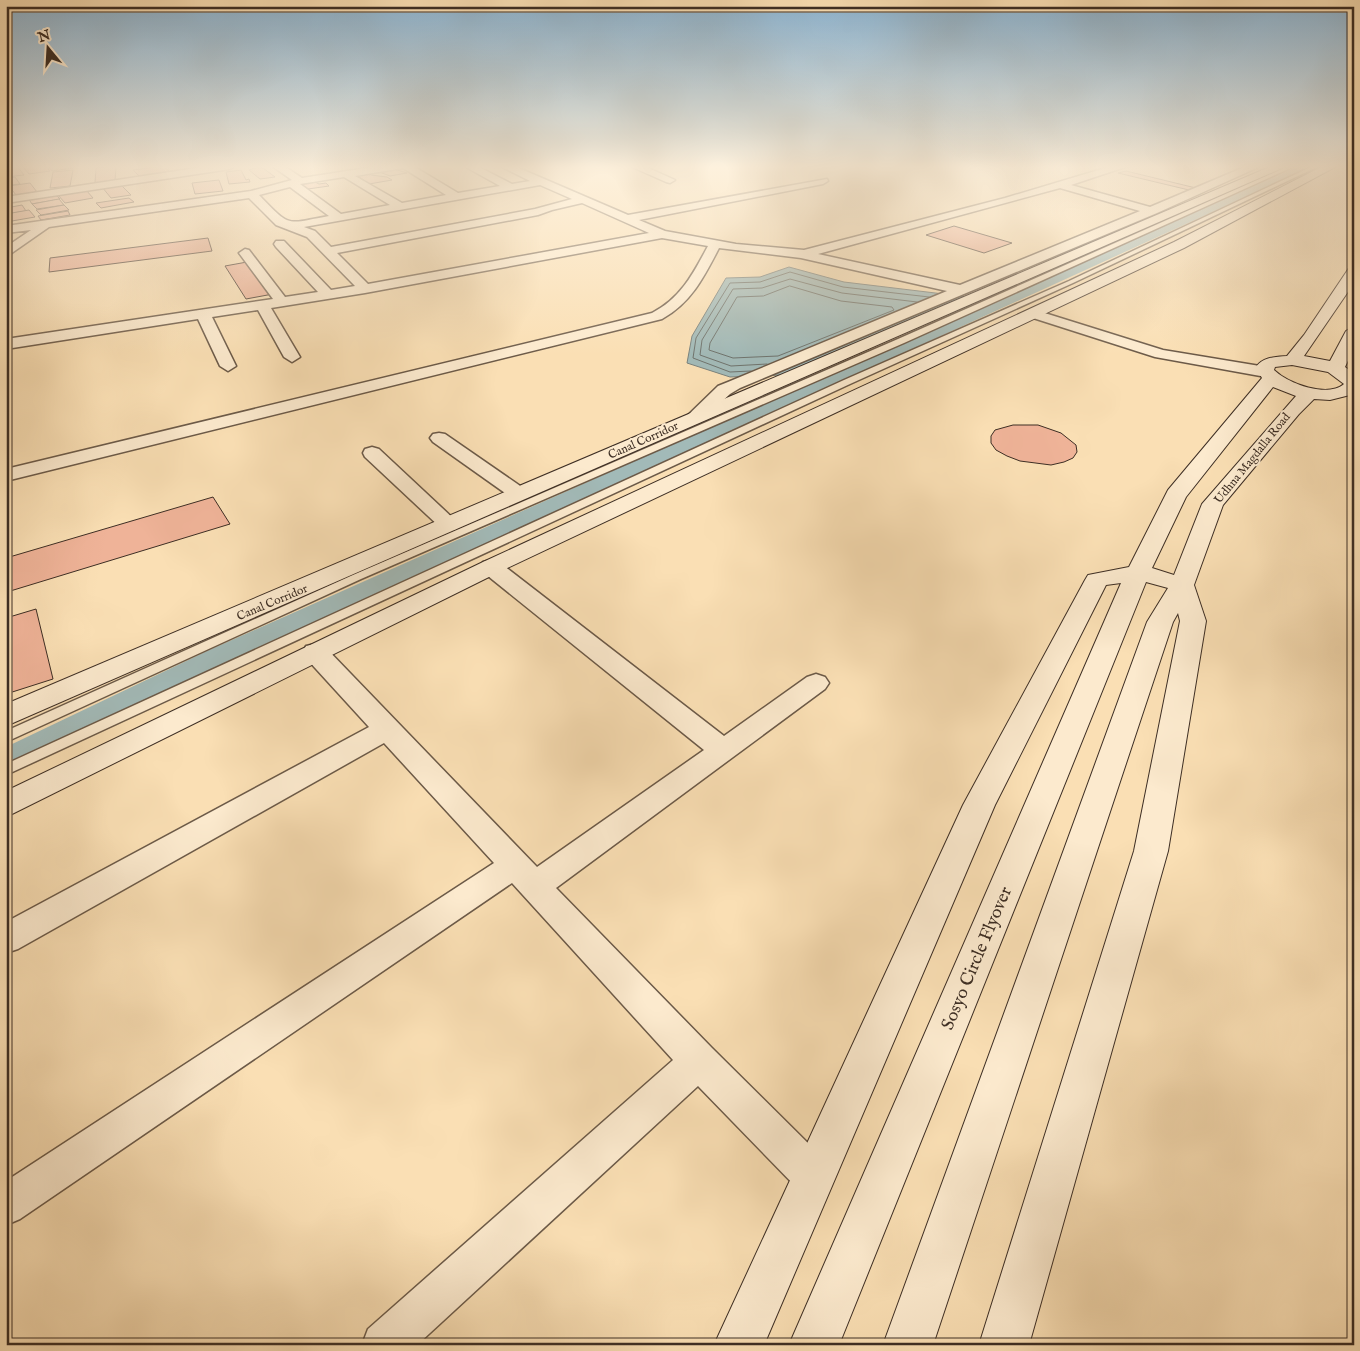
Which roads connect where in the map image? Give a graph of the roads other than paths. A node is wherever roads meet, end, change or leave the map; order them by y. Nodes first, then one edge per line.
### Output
1 (40, 229) edge
2 (294, 229) edge
3 (339, 229) edge
4 (447, 229) edge
5 (650, 229) edge
6 (897, 229) edge
7 (1109, 229) edge
8 (1135, 229) edge
9 (1152, 229) edge
10 (1183, 229) edge
11 (1210, 229) edge
12 (311, 234) junction
13 (662, 234) junction
14 (280, 244) dead end
15 (715, 244) junction
16 (328, 251) junction
17 (6, 253) edge
18 (245, 253) dead end
19 (804, 254) junction
20 (1354, 270) edge
21 (365, 289) junction
22 (962, 290) junction
23 (328, 295) junction
24 (282, 302) junction
25 (264, 305) junction
26 (203, 314) junction
27 (1035, 314) junction
28 (1354, 331) edge
29 (6, 344) edge
30 (292, 357) dead end
31 (1292, 360) junction
32 (228, 366) dead end
33 (1335, 369) junction
34 (1268, 375) junction
35 (1353, 382) edge
36 (1317, 393) junction
37 (1354, 409) edge
38 (694, 418) junction
39 (439, 438) dead end
40 (372, 453) dead end
41 (6, 475) edge
42 (519, 494) junction
43 (449, 525) junction
44 (492, 567) junction
45 (1138, 572) junction
46 (1182, 585) junction
47 (315, 652) junction
48 (816, 682) dead end
49 (6, 716) edge
50 (387, 729) junction
51 (6, 737) edge
52 (723, 750) junction
53 (6, 770) edge
54 (6, 805) edge
55 (525, 876) junction
56 (6, 939) edge
57 (699, 1061) junction
58 (814, 1177) junction
59 (6, 1205) edge
60 (384, 1345) edge
61 (739, 1345) edge
62 (814, 1345) edge
63 (908, 1345) edge
64 (1004, 1345) edge

1 - 17 street
2 - 12 street
3 - 12 street
4 - 16 street
5 - 13 street
6 - 19 street
7 - 22 street
8 - 38 street, Canal Corridor
9 - 51 lane
10 - 53 lane
11 - 27 street
12 - 16 street
13 - 15 street
13 - 21 street
14 - 23 street
15 - 19 street
15 - 41 street
16 - 21 street
18 - 24 street
19 - 22 street
20 - 31 street
21 - 23 street
22 - 38 street
23 - 24 street
24 - 25 street
25 - 26 street
25 - 30 street
26 - 29 street
26 - 32 street
27 - 34 street
27 - 44 street
28 - 33 street
31 - 33 street
31 - 34 street
33 - 35 street
34 - 36 street
34 - 45 street, Sosyo Circle Flyover
35 - 36 street
36 - 37 street
36 - 46 street, Udhna Magdalla Road
38 - 42 street, Canal Corridor
39 - 42 street
40 - 43 street
42 - 43 street, Canal Corridor
43 - 49 street, Canal Corridor
44 - 47 street
44 - 52 street
45 - 46 street
45 - 58 street
45 - 62 street, Sosyo Circle Flyover
46 - 63 street
46 - 64 street
47 - 50 street
47 - 54 street
48 - 52 street
50 - 55 street
50 - 56 street
52 - 55 street
55 - 57 street
55 - 59 street
57 - 58 street
57 - 60 street
58 - 61 street

